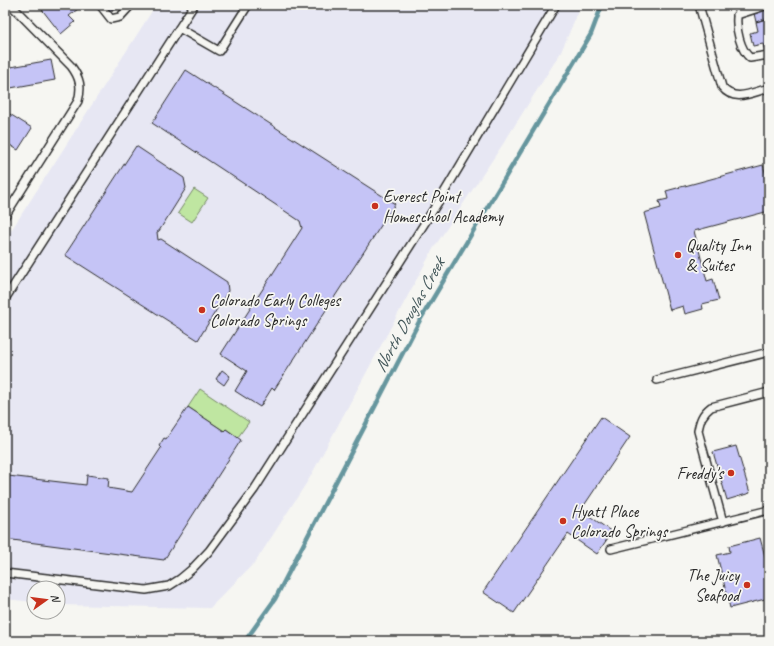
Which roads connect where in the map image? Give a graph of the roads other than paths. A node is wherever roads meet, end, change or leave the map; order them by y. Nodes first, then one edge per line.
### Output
1 (11, 5) edge
2 (100, 5) edge
3 (131, 5) edge
4 (194, 5) edge
5 (248, 5) edge
6 (556, 5) edge
7 (699, 5) edge
8 (742, 5) edge
9 (768, 5) edge
10 (737, 15) junction
11 (179, 28) junction
12 (769, 55) edge
13 (769, 88) edge
14 (5, 216) edge
15 (5, 299) edge
16 (769, 352) edge
17 (657, 380) dead end
18 (769, 392) edge
19 (769, 510) edge
20 (723, 522) junction
21 (611, 549) dead end
22 (5, 573) edge

1 - 14 lane
2 - 3 lane
4 - 11 lane
5 - 11 lane
6 - 22 lane
7 - 13 lane
8 - 10 lane
9 - 10 lane
10 - 12 lane
11 - 15 lane
16 - 17 lane
18 - 20 lane
19 - 20 lane
20 - 21 lane

